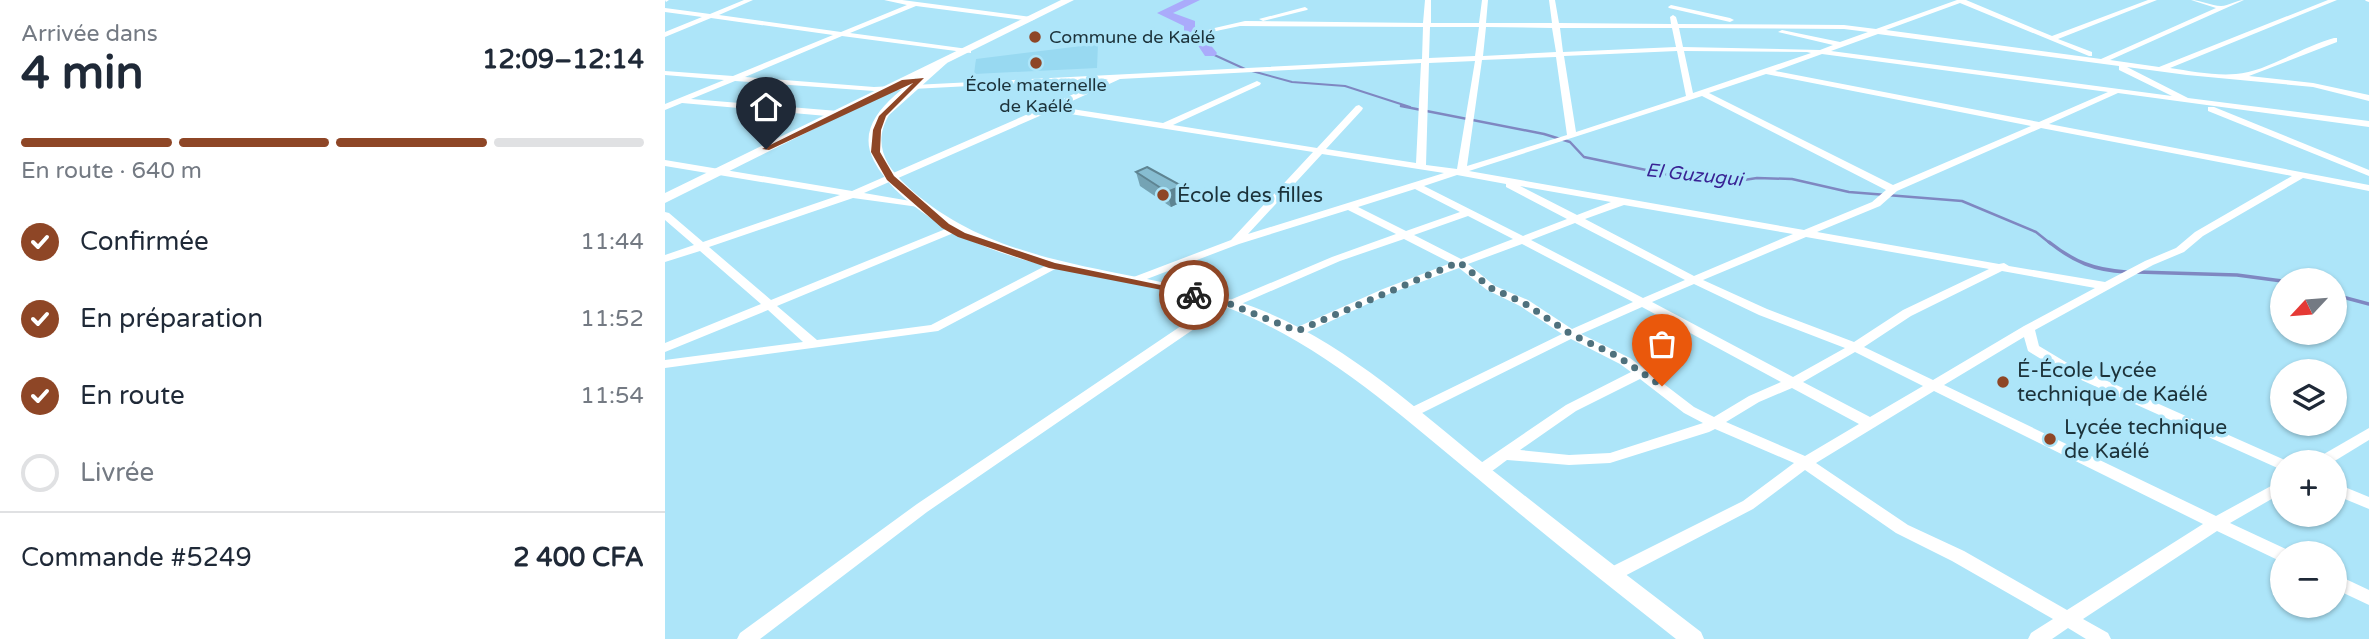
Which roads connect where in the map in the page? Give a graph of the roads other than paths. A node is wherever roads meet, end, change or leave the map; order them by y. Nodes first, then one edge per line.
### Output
1 (750, 0) edge
2 (887, 0) edge
3 (1069, 0) edge
4 (1428, 0) edge
5 (1485, 0) edge
6 (1552, 0) edge
7 (2154, 0) edge
8 (2194, 0) edge
9 (2241, 0) edge
10 (2334, 0) edge
11 (1962, 1) edge
12 (914, 4) junction
13 (1670, 4) edge
14 (2222, 8) junction
15 (1305, 9) dead end
16 (665, 10) edge
17 (710, 16) junction
18 (1031, 19) junction
19 (1238, 24) junction
20 (1482, 25) junction
21 (1557, 25) junction
22 (1427, 26) junction
23 (1675, 26) junction
24 (1756, 26) junction
25 (1881, 31) junction
26 (1197, 33) dead end
27 (841, 34) junction
28 (665, 35) edge
29 (2053, 38) junction
30 (2334, 40) dead end
31 (1843, 45) junction
32 (1680, 47) junction
33 (968, 51) junction
34 (1824, 51) junction
35 (1562, 52) junction
36 (1479, 56) junction
37 (1427, 59) junction
38 (2103, 60) junction
39 (665, 67) edge
40 (2161, 69) junction
41 (939, 71) junction
42 (1766, 72) junction
43 (665, 73) edge
44 (746, 73) junction
45 (1122, 76) junction
46 (2235, 77) junction
47 (734, 78) junction
48 (913, 82) junction
49 (1257, 83) dead end
50 (889, 88) junction
51 (2115, 92) junction
52 (1702, 93) junction
53 (1690, 97) junction
54 (2369, 98) edge
55 (665, 100) edge
56 (680, 101) junction
57 (2192, 102) junction
58 (665, 107) edge
59 (1049, 108) junction
60 (1359, 108) dead end
61 (838, 114) junction
62 (2043, 124) junction
63 (2369, 124) edge
64 (1164, 126) junction
65 (1572, 136) junction
66 (1316, 152) junction
67 (665, 163) edge
68 (1421, 166) junction
69 (719, 172) junction
70 (1461, 173) junction
71 (2369, 173) edge
72 (2301, 175) junction
73 (890, 178) junction
74 (1501, 180) junction
75 (1417, 187) junction
76 (2369, 188) edge
77 (1893, 189) junction
78 (854, 194) junction
79 (665, 199) edge
80 (1621, 202) junction
81 (922, 206) junction
82 (1350, 207) junction
83 (1467, 213) junction
84 (665, 215) edge
85 (1575, 221) junction
86 (952, 229) junction
87 (1804, 233) junction
88 (1402, 235) junction
89 (1524, 240) junction
90 (1235, 242) junction
91 (701, 247) junction
92 (665, 259) edge
93 (1459, 262) junction
94 (1053, 266) junction
95 (2004, 266) junction
96 (1135, 280) junction
97 (1696, 281) junction
98 (2106, 286) junction
99 (1228, 303) junction
100 (1642, 303) junction
101 (768, 304) junction
102 (2028, 329) junction
103 (1297, 331) junction
104 (1569, 333) junction
105 (815, 345) junction
106 (1854, 347) junction
107 (665, 348) edge
108 (665, 364) edge
109 (1641, 373) junction
110 (1793, 382) junction
111 (1935, 387) junction
112 (1411, 413) junction
113 (1714, 424) junction
114 (1871, 424) junction
115 (2369, 433) edge
116 (2341, 450) edge
117 (1504, 454) junction
118 (2270, 461) edge
119 (1806, 462) junction
120 (1480, 471) junction
121 (2270, 493) edge
122 (2347, 494) edge
123 (2369, 503) edge
124 (2217, 523) junction
125 (2270, 549) edge
126 (1611, 575) junction
127 (2347, 587) edge
128 (2369, 598) edge
129 (2068, 619) junction
130 (745, 639) edge
131 (1693, 639) edge
132 (2037, 639) edge
133 (2102, 639) edge

1 - 17 street
2 - 12 street
3 - 18 main road
4 - 22 street
5 - 20 street
6 - 21 street
7 - 29 street
8 - 14 street
9 - 14 street
10 - 40 street
11 - 25 street
11 - 29 street
12 - 18 street
12 - 27 street
13 - 23 street
13 - 24 street
14 - 38 street
15 - 19 street
16 - 17 street
17 - 27 street
17 - 28 street
18 - 33 main road
19 - 22 street
19 - 26 street
20 - 21 street
20 - 22 street
20 - 36 street
21 - 23 street
21 - 35 street
22 - 37 street
23 - 24 street
23 - 32 street
24 - 25 street
24 - 31 street
25 - 31 street
25 - 38 street
27 - 33 street
27 - 44 street
29 - 38 street
30 - 46 street
31 - 34 street
32 - 34 street
32 - 35 street
32 - 53 street
33 - 41 main road
34 - 42 street
34 - 51 street
35 - 36 street
35 - 65 street
36 - 37 street
36 - 70 street
37 - 41 street
37 - 45 street
37 - 68 street
38 - 40 street
38 - 57 street
39 - 44 street
40 - 46 street
41 - 48 main road
41 - 48 street
42 - 52 street
42 - 62 street
43 - 47 street
44 - 47 street
44 - 48 street
45 - 48 street
45 - 59 street
46 - 54 street
47 - 50 street
47 - 56 street
48 - 50 main road
48 - 73 street
49 - 64 street
50 - 61 main road
51 - 57 street
51 - 62 street
52 - 53 street
52 - 77 street
53 - 65 street
55 - 56 street
56 - 58 street
56 - 61 street
57 - 63 street
57 - 71 street
59 - 64 street
59 - 73 street
60 - 66 street
61 - 69 main road
62 - 72 street
62 - 77 street
64 - 66 street
65 - 70 street
66 - 68 street
66 - 90 street
67 - 69 street
68 - 70 street
69 - 78 street
69 - 79 main road
70 - 74 street
70 - 75 street
72 - 76 street
72 - 98 street
73 - 78 street
73 - 81 street
74 - 80 street
74 - 85 street
75 - 82 street
75 - 83 street
77 - 87 street
78 - 81 street
78 - 91 street
80 - 85 street
80 - 87 street
81 - 86 street
82 - 88 street
82 - 90 street
83 - 88 street
83 - 89 street
84 - 91 street
85 - 89 street
85 - 97 street
86 - 94 street
86 - 101 street
87 - 95 street
87 - 97 street
88 - 93 street
88 - 99 street
89 - 93 street
89 - 100 street
90 - 96 street
91 - 92 street
91 - 101 street
93 - 103 street
93 - 104 street
94 - 96 street
94 - 105 street
95 - 98 street
95 - 106 street
96 - 99 street
97 - 100 street
97 - 106 street
98 - 102 street
99 - 103 street
99 - 130 street
100 - 104 street
100 - 110 street
101 - 105 street
101 - 107 street
102 - 111 street
102 - 118 street
103 - 112 street
104 - 109 street
104 - 112 street
105 - 108 street
106 - 110 street
106 - 111 street
109 - 113 street
109 - 117 street
110 - 113 street
110 - 114 street
111 - 114 street
111 - 124 street
112 - 120 street
113 - 117 street
113 - 119 street
114 - 119 street
115 - 116 street
117 - 120 street
119 - 126 street
119 - 129 street
120 - 126 street
121 - 124 street
122 - 123 street
124 - 125 street
124 - 129 street
126 - 131 street
127 - 128 street
129 - 132 street
129 - 133 street

